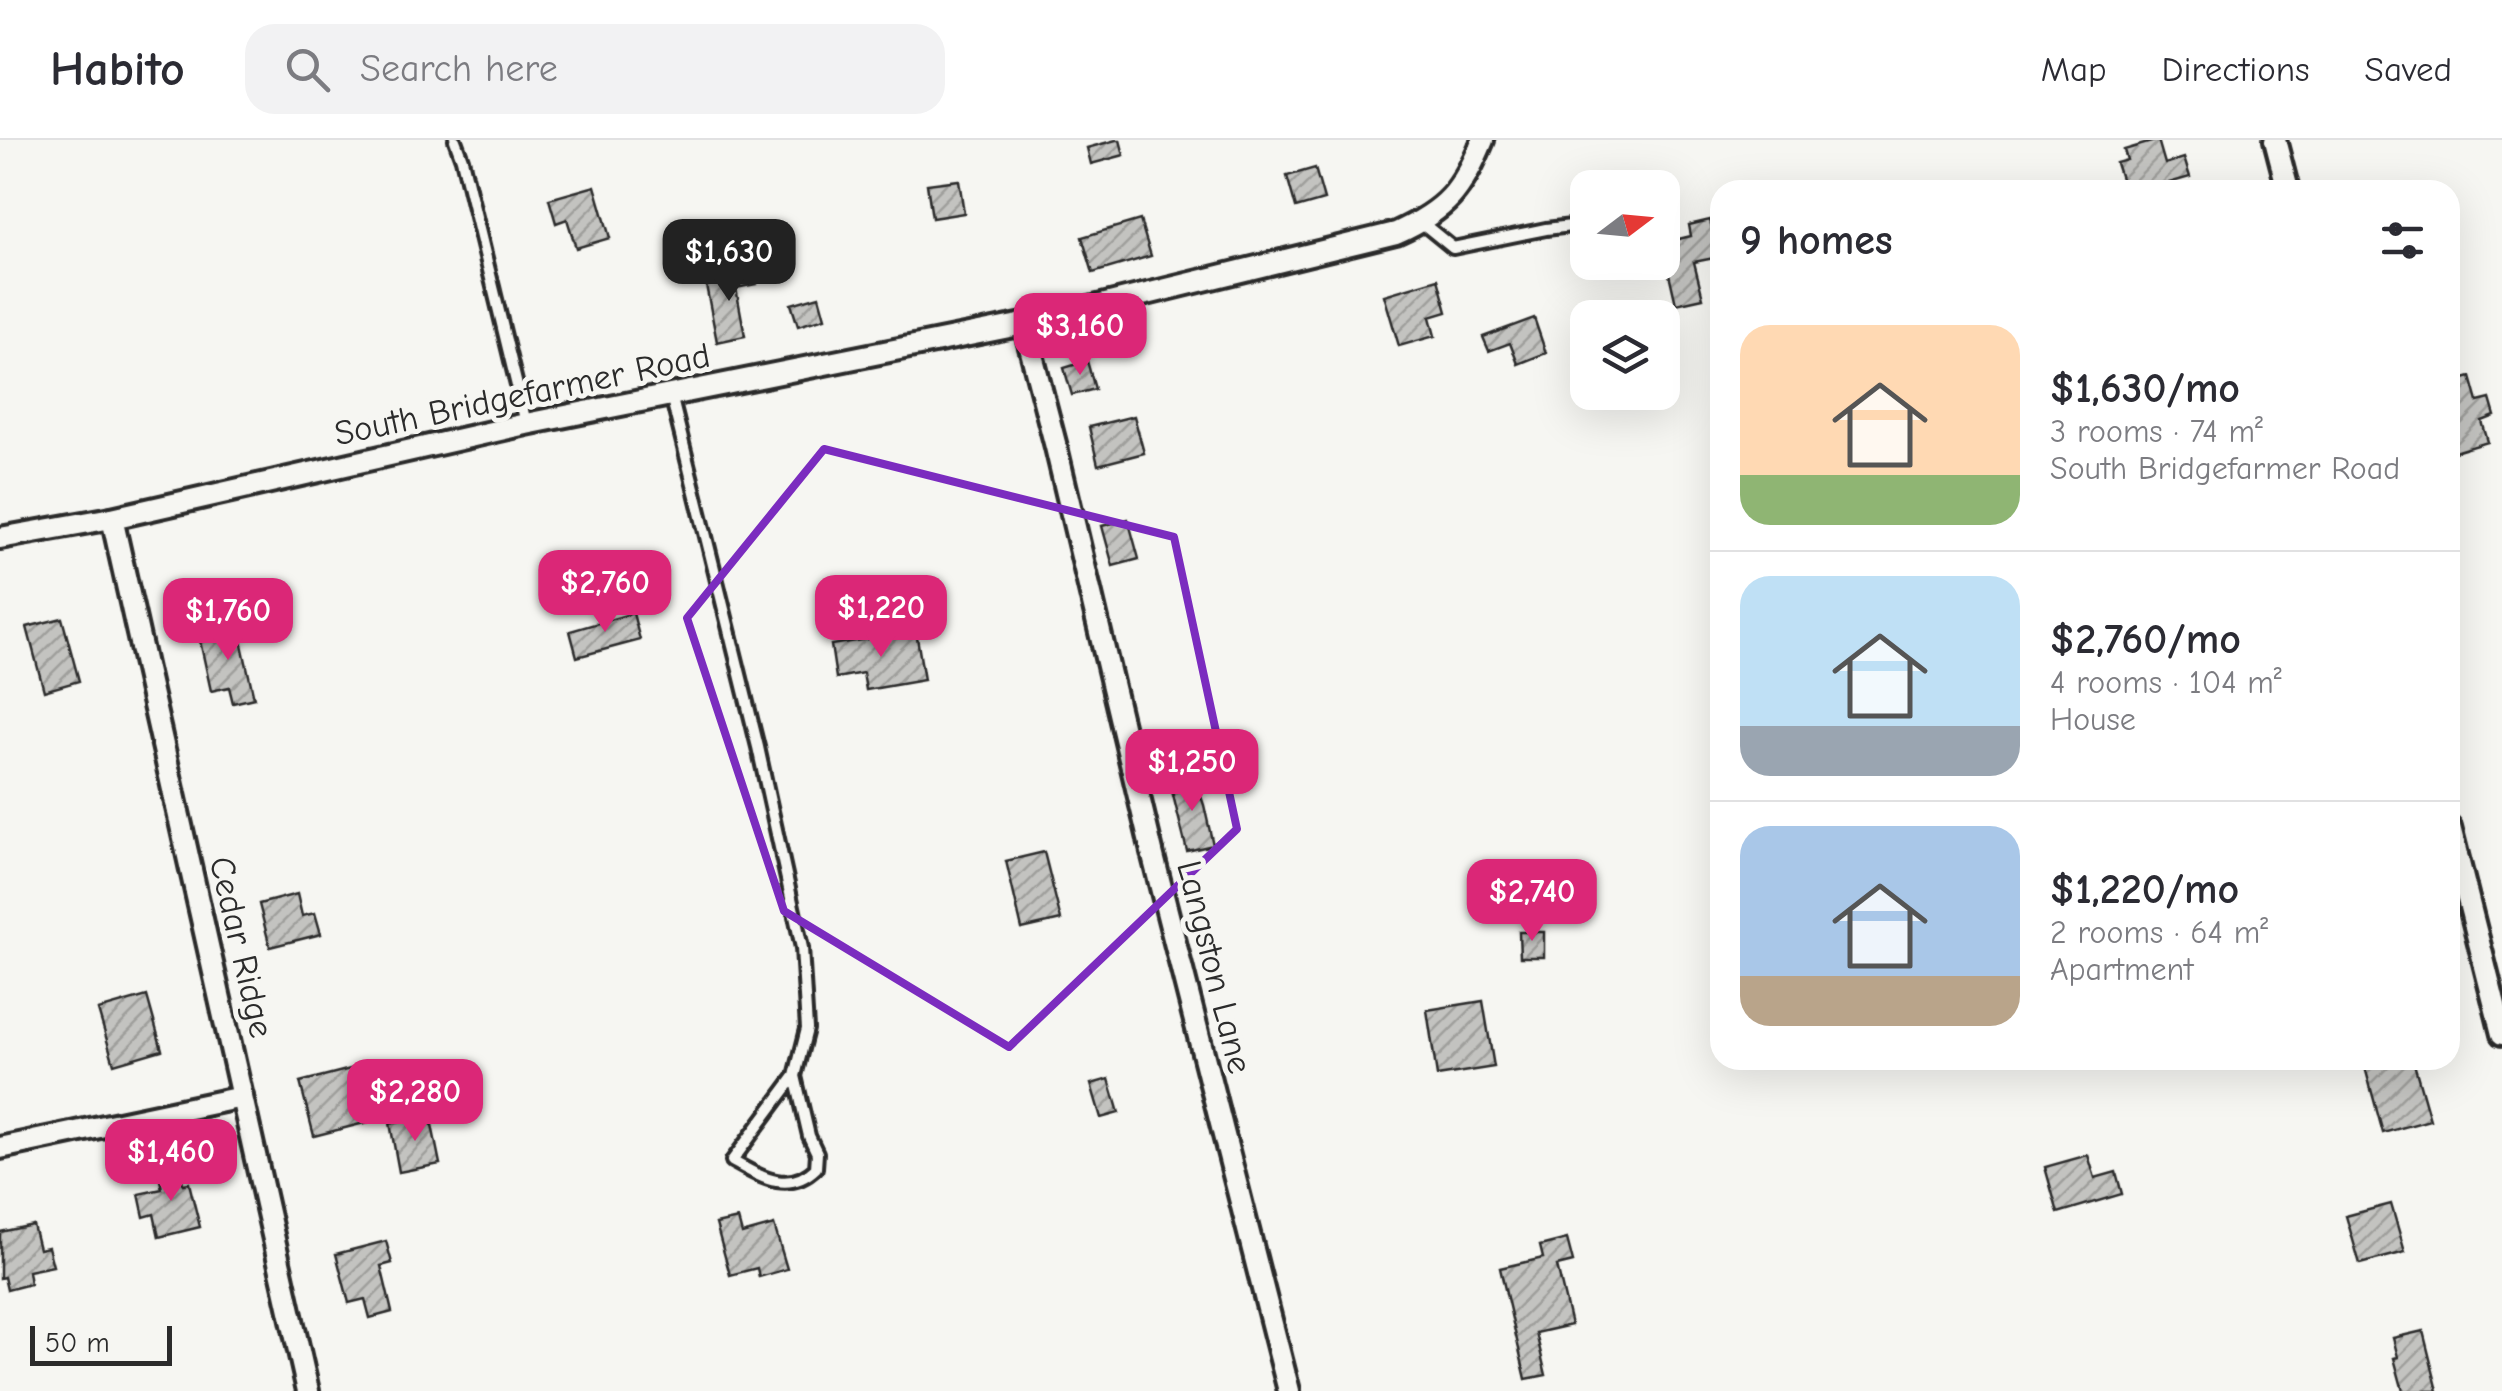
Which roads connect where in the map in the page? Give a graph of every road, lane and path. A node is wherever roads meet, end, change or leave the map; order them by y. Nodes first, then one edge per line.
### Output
1 (454, 140) edge
2 (1483, 140) edge
3 (2276, 140) edge
4 (2286, 180) edge
5 (1421, 222) junction
6 (1570, 227) edge
7 (1024, 324) junction
8 (671, 395) junction
9 (526, 424) junction
10 (112, 518) junction
11 (0, 538) edge
12 (2460, 867) edge
13 (2502, 1034) edge
14 (794, 1076) junction
15 (242, 1097) junction
16 (0, 1148) edge
17 (308, 1391) edge
18 (1289, 1391) edge

1 - 9 lane
2 - 5 street, South Bridgefarmer Road
3 - 4 street
5 - 6 lane
5 - 7 street, South Bridgefarmer Road
7 - 8 street, South Bridgefarmer Road
7 - 18 street, Langston Lane
8 - 9 street, South Bridgefarmer Road
8 - 14 lane
9 - 10 street, South Bridgefarmer Road
10 - 11 street, South Bridgefarmer Road
10 - 15 street, Cedar Ridge
12 - 13 street
14 - 14 lane
15 - 16 street
15 - 17 street, Cedar Ridge

